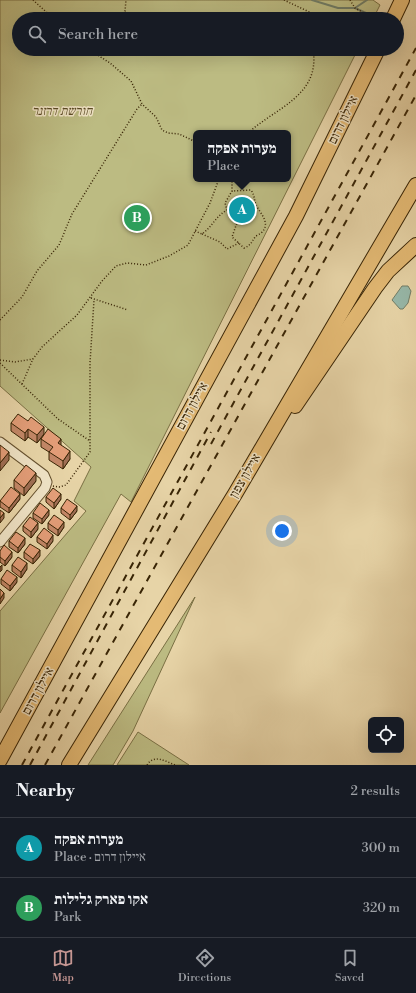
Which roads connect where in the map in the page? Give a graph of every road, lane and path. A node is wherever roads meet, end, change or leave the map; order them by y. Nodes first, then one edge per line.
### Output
1 (33, 0) edge
2 (126, 0) edge
3 (284, 0) edge
4 (350, 0) edge
5 (402, 0) edge
6 (46, 12) edge
7 (124, 12) edge
8 (309, 12) edge
9 (363, 12) edge
10 (396, 12) edge
11 (98, 56) edge
12 (314, 56) edge
13 (375, 56) edge
14 (142, 104) junction
15 (251, 130) edge
16 (193, 141) edge
17 (218, 182) edge
18 (232, 182) edge
19 (416, 185) edge
20 (232, 191) junction
21 (226, 210) junction
22 (195, 231) junction
23 (202, 234) junction
24 (238, 243) junction
25 (416, 246) edge
26 (91, 298) junction
27 (94, 300) junction
28 (128, 310) dead end
29 (0, 320) edge
30 (33, 359) junction
31 (0, 360) edge
32 (0, 363) edge
33 (22, 384) junction
34 (90, 441) junction
35 (0, 442) edge
36 (47, 482) junction
37 (235, 494) junction
38 (0, 542) edge
39 (0, 760) edge
40 (69, 765) edge
41 (147, 765) edge
42 (175, 765) edge

1 - 6 path
2 - 7 path
3 - 8 path
4 - 9 path
5 - 10 highway
11 - 14 path
12 - 15 path
13 - 39 highway, איילון דרום
14 - 16 path
14 - 29 path
17 - 22 path
18 - 20 path
19 - 37 highway, איילון צפון
20 - 21 path
20 - 24 path
21 - 23 path
21 - 24 path
22 - 23 path
22 - 26 path
23 - 24 path
25 - 37 highway
26 - 27 path
26 - 30 path
27 - 28 path
27 - 34 path
30 - 31 path
30 - 33 path
32 - 33 path
33 - 34 path
34 - 36 path
35 - 36 street
36 - 38 street
37 - 40 highway, איילון צפון
41 - 42 path

